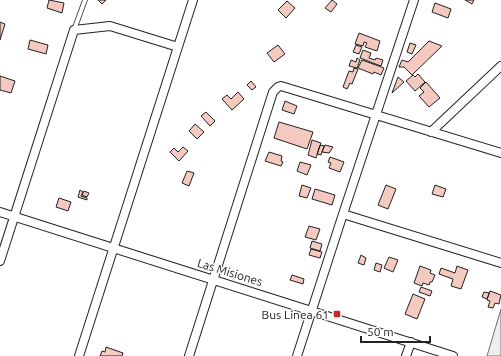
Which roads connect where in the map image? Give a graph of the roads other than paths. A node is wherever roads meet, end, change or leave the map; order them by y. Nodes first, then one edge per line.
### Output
1 (85, 0) edge
2 (193, 0) edge
3 (414, 0) edge
4 (74, 30) junction
5 (178, 47) junction
6 (501, 66) edge
7 (376, 115) junction
8 (431, 132) junction
9 (501, 153) edge
10 (0, 212) edge
11 (343, 214) junction
12 (14, 216) junction
13 (113, 248) junction
14 (0, 260) edge
15 (501, 262) edge
16 (213, 280) junction
17 (312, 310) junction
18 (411, 342) junction
19 (79, 356) edge
20 (189, 356) edge
21 (297, 356) edge
22 (406, 356) edge
23 (453, 356) edge

1 - 4 lane
2 - 5 street
3 - 7 street
4 - 5 street
4 - 12 street
5 - 13 street
6 - 8 street
7 - 8 street
7 - 11 street
7 - 16 street
8 - 9 street
10 - 12 street, Las Misiones
11 - 15 street
11 - 17 street
12 - 13 street, Las Misiones
12 - 14 street
13 - 16 street, Las Misiones
13 - 19 street
16 - 17 street, Las Misiones
16 - 20 street
17 - 18 street, Las Misiones
17 - 21 street
18 - 22 street
18 - 23 street, Las Misiones

